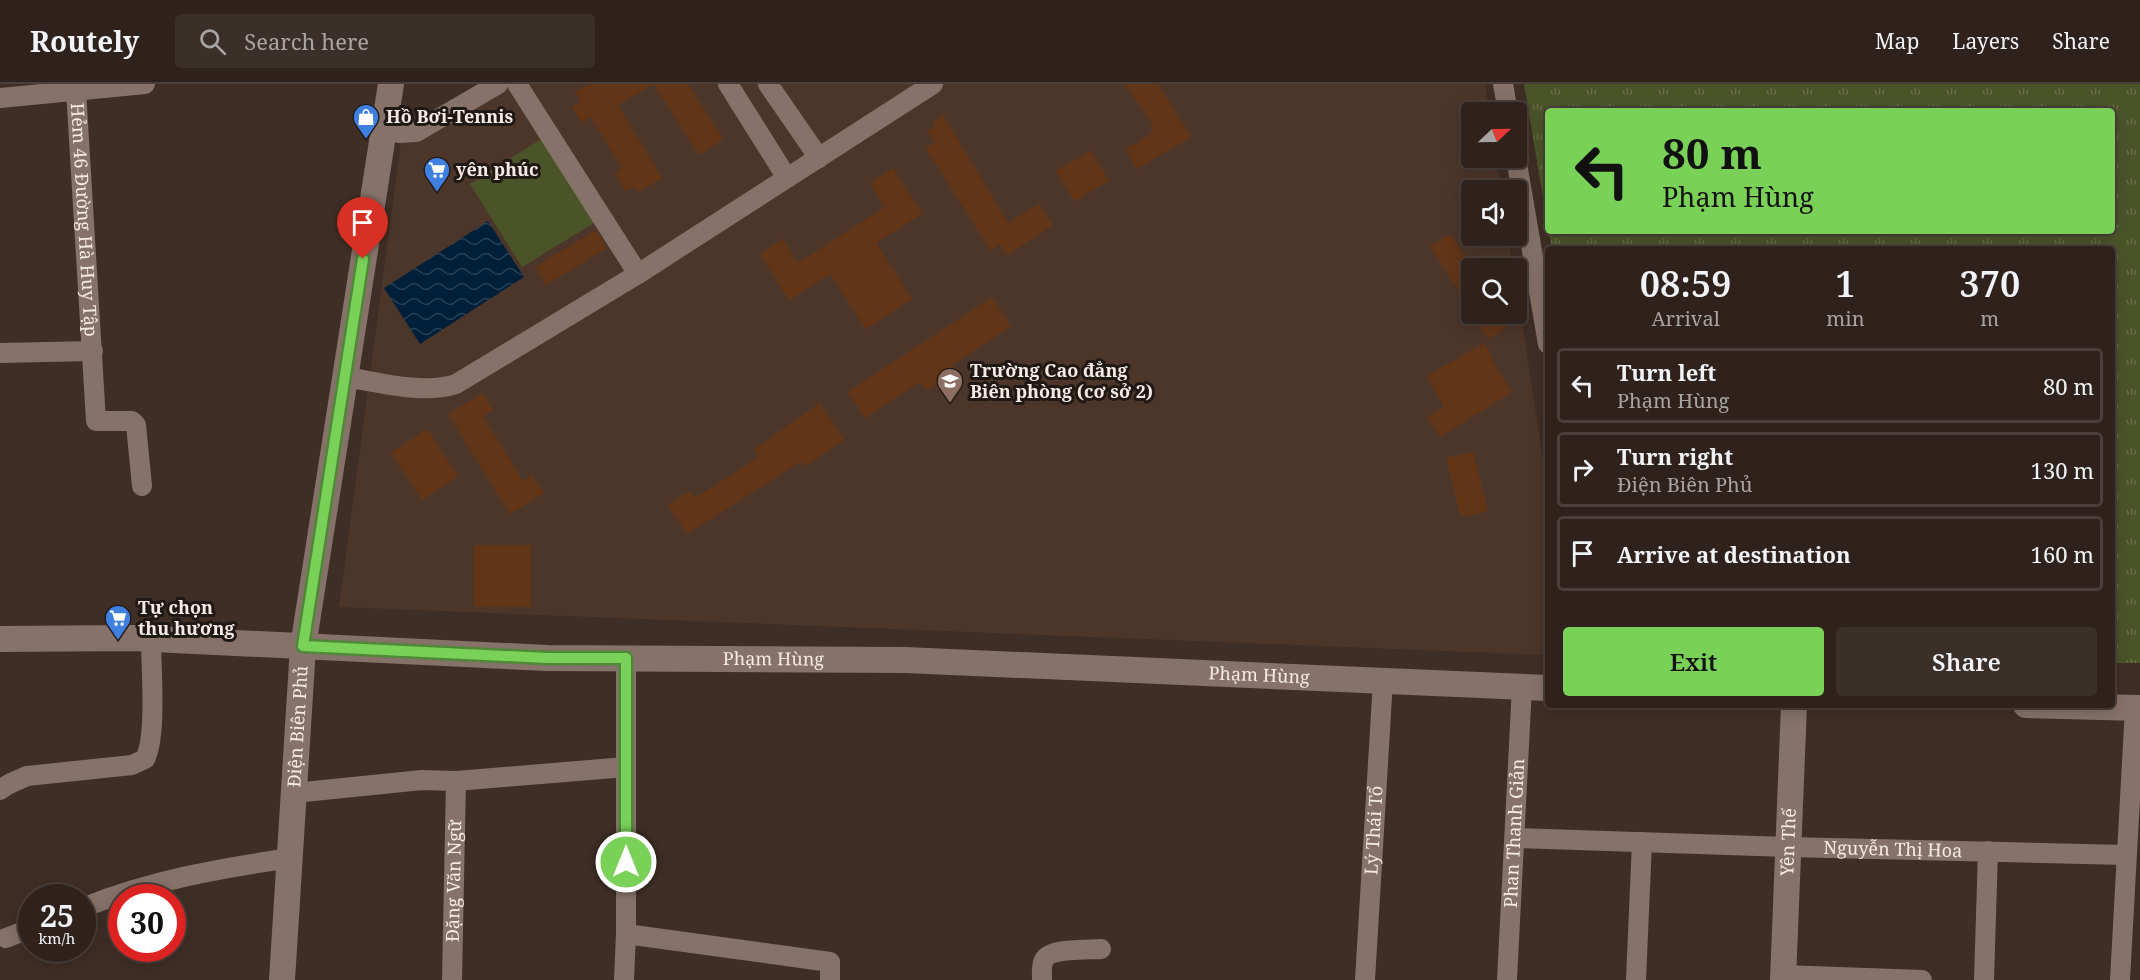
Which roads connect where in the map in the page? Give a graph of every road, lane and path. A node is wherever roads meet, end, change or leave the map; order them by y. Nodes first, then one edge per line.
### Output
1 (145, 84) edge
2 (391, 84) edge
3 (498, 84) edge
4 (517, 84) edge
5 (728, 84) edge
6 (768, 84) edge
7 (933, 84) edge
8 (1503, 84) edge
9 (115, 86) edge
10 (76, 90) junction
11 (0, 98) edge
12 (1506, 102) edge
13 (383, 129) junction
14 (819, 158) junction
15 (1518, 168) edge
16 (787, 178) junction
17 (639, 273) junction
18 (1545, 327) edge
19 (93, 351) junction
20 (0, 353) edge
21 (345, 377) junction
22 (142, 486) dead end
23 (0, 639) edge
24 (151, 639) junction
25 (303, 646) junction
26 (626, 658) junction
27 (1383, 680) junction
28 (1522, 686) junction
29 (1545, 688) edge
30 (2115, 707) edge
31 (1794, 708) edge
32 (2137, 708) edge
33 (626, 767) junction
34 (456, 781) junction
35 (0, 790) edge
36 (294, 793) junction
37 (1515, 838) junction
38 (1642, 842) junction
39 (1788, 847) junction
40 (1988, 851) junction
41 (2126, 855) junction
42 (290, 858) junction
43 (96, 902) edge
44 (18, 933) edge
45 (626, 934) junction
46 (6, 938) dead end
47 (1101, 949) dead end
48 (1783, 977) edge
49 (282, 980) edge
50 (452, 980) edge
51 (624, 980) edge
52 (830, 980) edge
53 (1042, 980) edge
54 (1365, 980) edge
55 (1507, 980) edge
56 (1636, 980) edge
57 (1922, 980) edge
58 (1983, 980) edge
59 (2121, 980) edge

1 - 9 street
2 - 13 street, Điện Biên Phủ
3 - 13 street
4 - 17 street
5 - 16 street
6 - 14 street
7 - 14 street
8 - 12 street
9 - 10 street
10 - 11 street
10 - 19 street, Hẻm 46 Đường Hà Huy Tập
13 - 21 street, Điện Biên Phủ
14 - 16 street
15 - 18 street
16 - 17 street
17 - 21 street
19 - 20 street
19 - 22 street, Hẻm 46 Đường Hà Huy Tập
21 - 25 street, Điện Biên Phủ
23 - 24 street, Phạm Hùng
24 - 25 street, Phạm Hùng
24 - 35 street
25 - 26 street, Phạm Hùng
25 - 36 street, Điện Biên Phủ
26 - 27 street, Phạm Hùng
26 - 33 street
27 - 28 street, Phạm Hùng
27 - 54 street, Lý Thái Tổ
28 - 29 street, Phạm Hùng
28 - 37 street, Phan Thanh Giản
30 - 32 street
31 - 39 street, Yên Thế
32 - 41 street
33 - 34 street
33 - 45 street
34 - 36 street
34 - 50 street, Đặng Văn Ngữ
36 - 42 street, Điện Biên Phủ
37 - 38 street, Nguyễn Thị Hoa
37 - 55 street, Phan Thanh Giản
38 - 39 street, Nguyễn Thị Hoa
38 - 56 street
39 - 40 street, Nguyễn Thị Hoa
39 - 48 street, Yên Thế
40 - 41 street, Nguyễn Thị Hoa
40 - 58 street
41 - 59 street
42 - 43 street
42 - 49 street, Điện Biên Phủ
44 - 46 street
45 - 51 street
45 - 52 street
47 - 53 street
48 - 57 street

